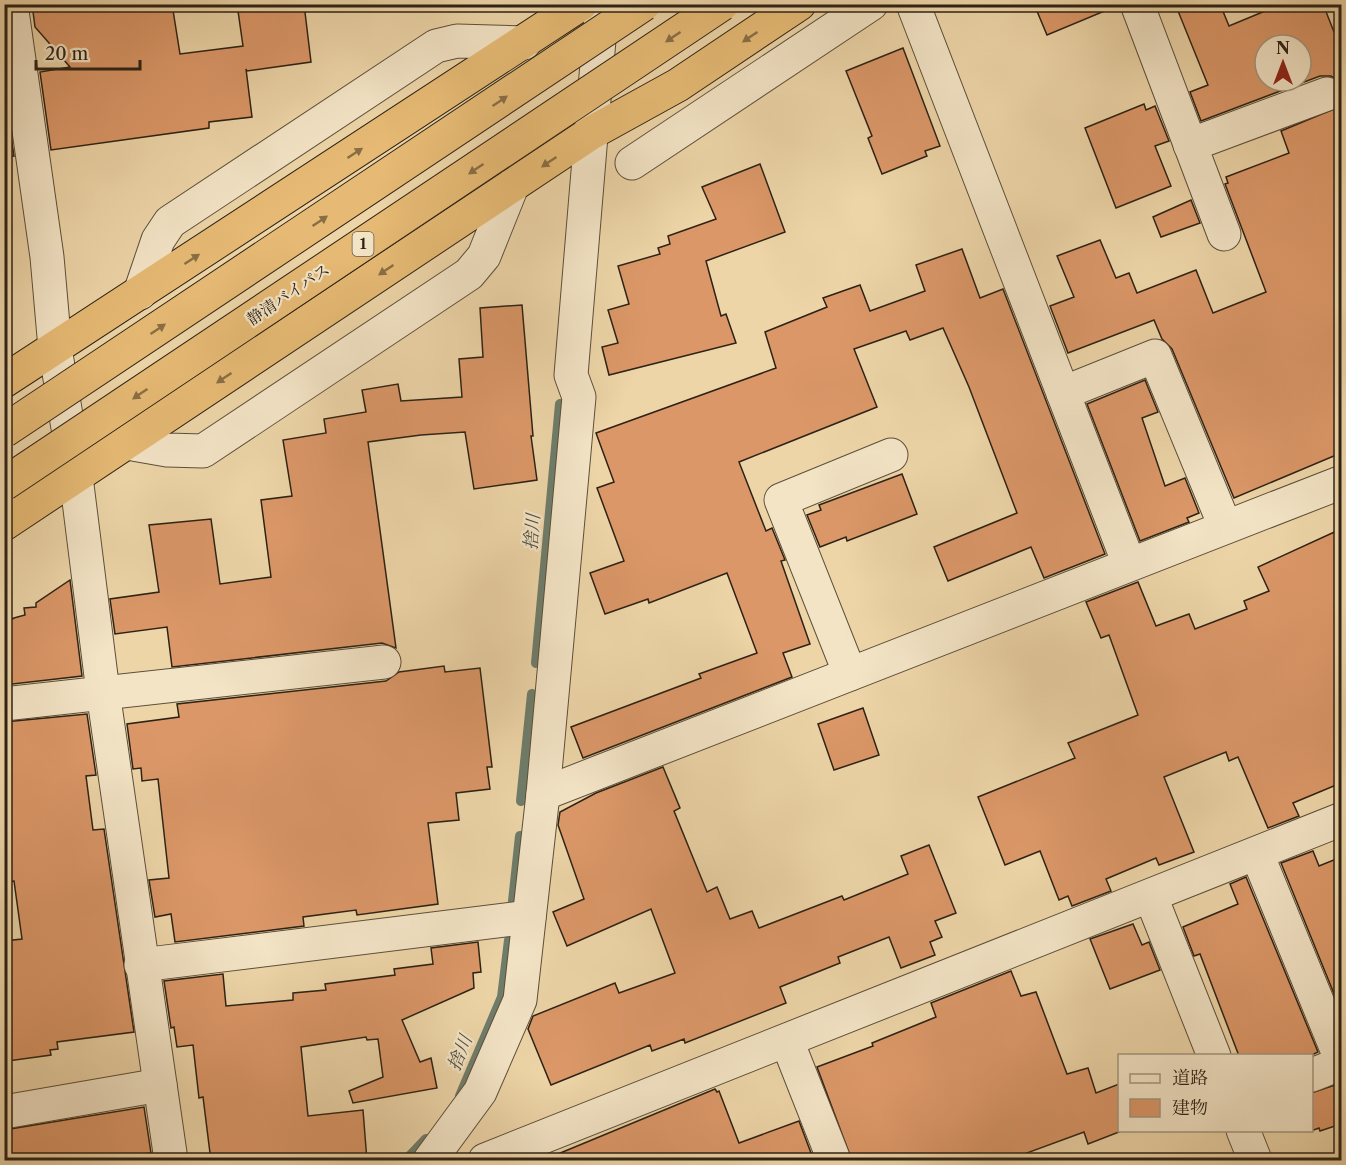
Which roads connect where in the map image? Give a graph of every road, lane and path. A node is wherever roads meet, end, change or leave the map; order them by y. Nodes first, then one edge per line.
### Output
1 (11, 4) edge
2 (581, 4) edge
3 (602, 4) edge
4 (644, 4) edge
5 (722, 4) edge
6 (799, 4) edge
7 (871, 4) edge
8 (913, 4) edge
9 (1137, 4) edge
10 (524, 43) junction
11 (678, 85) junction
12 (744, 88) junction
13 (1327, 93) dead end
14 (16, 121) edge
15 (591, 133) junction
16 (1190, 145) junction
17 (632, 163) dead end
18 (512, 186) junction
19 (1224, 234) dead end
20 (140, 293) junction
21 (55, 348) junction
22 (4, 381) edge
23 (1063, 393) junction
24 (4, 431) edge
25 (127, 442) junction
26 (891, 455) dead end
27 (76, 477) junction
28 (1341, 482) edge
29 (4, 484) edge
30 (4, 524) edge
31 (1225, 526) junction
32 (1129, 564) junction
33 (384, 662) dead end
34 (850, 674) junction
35 (103, 692) junction
36 (4, 704) edge
37 (543, 794) junction
38 (1341, 819) edge
39 (1257, 854) junction
40 (1151, 897) junction
41 (529, 917) junction
42 (141, 965) junction
43 (787, 1041) junction
44 (1213, 1054) edge
45 (1341, 1062) edge
46 (1313, 1074) edge
47 (160, 1085) junction
48 (4, 1112) edge
49 (1243, 1132) edge
50 (171, 1161) edge
51 (430, 1161) edge
52 (485, 1161) edge
53 (834, 1161) edge
54 (1255, 1161) edge

1 - 14 street
2 - 10 highway
3 - 15 street
24 -> 4 highway, bridge
5 -> 29 highway, 静清バイパス / 1, bridge
6 -> 11 highway
7 - 12 street
8 - 23 street
9 - 16 street
20 -> 10 highway
10 - 20 street
11 - 12 street
11 - 15 highway
12 - 17 street
13 - 16 street
14 - 21 street
15 -> 18 highway
15 - 37 street
16 - 19 street
18 -> 25 highway
18 - 25 street
20 - 21 highway
21 - 22 highway
21 - 27 street
23 - 31 street
23 - 32 street
25 - 27 highway
26 - 34 street
27 - 30 highway
27 - 35 street
28 - 31 street
31 - 32 street
32 - 34 street
33 - 35 street
34 - 37 street
35 - 36 street
35 - 42 street
37 - 41 street
38 - 39 street
39 - 40 street
39 - 45 street
40 - 43 street
40 - 44 street
41 - 42 street
41 - 51 street
42 - 47 street
43 - 52 street
43 - 53 street
45 - 46 street
47 - 48 street
47 - 50 street
49 - 54 street

